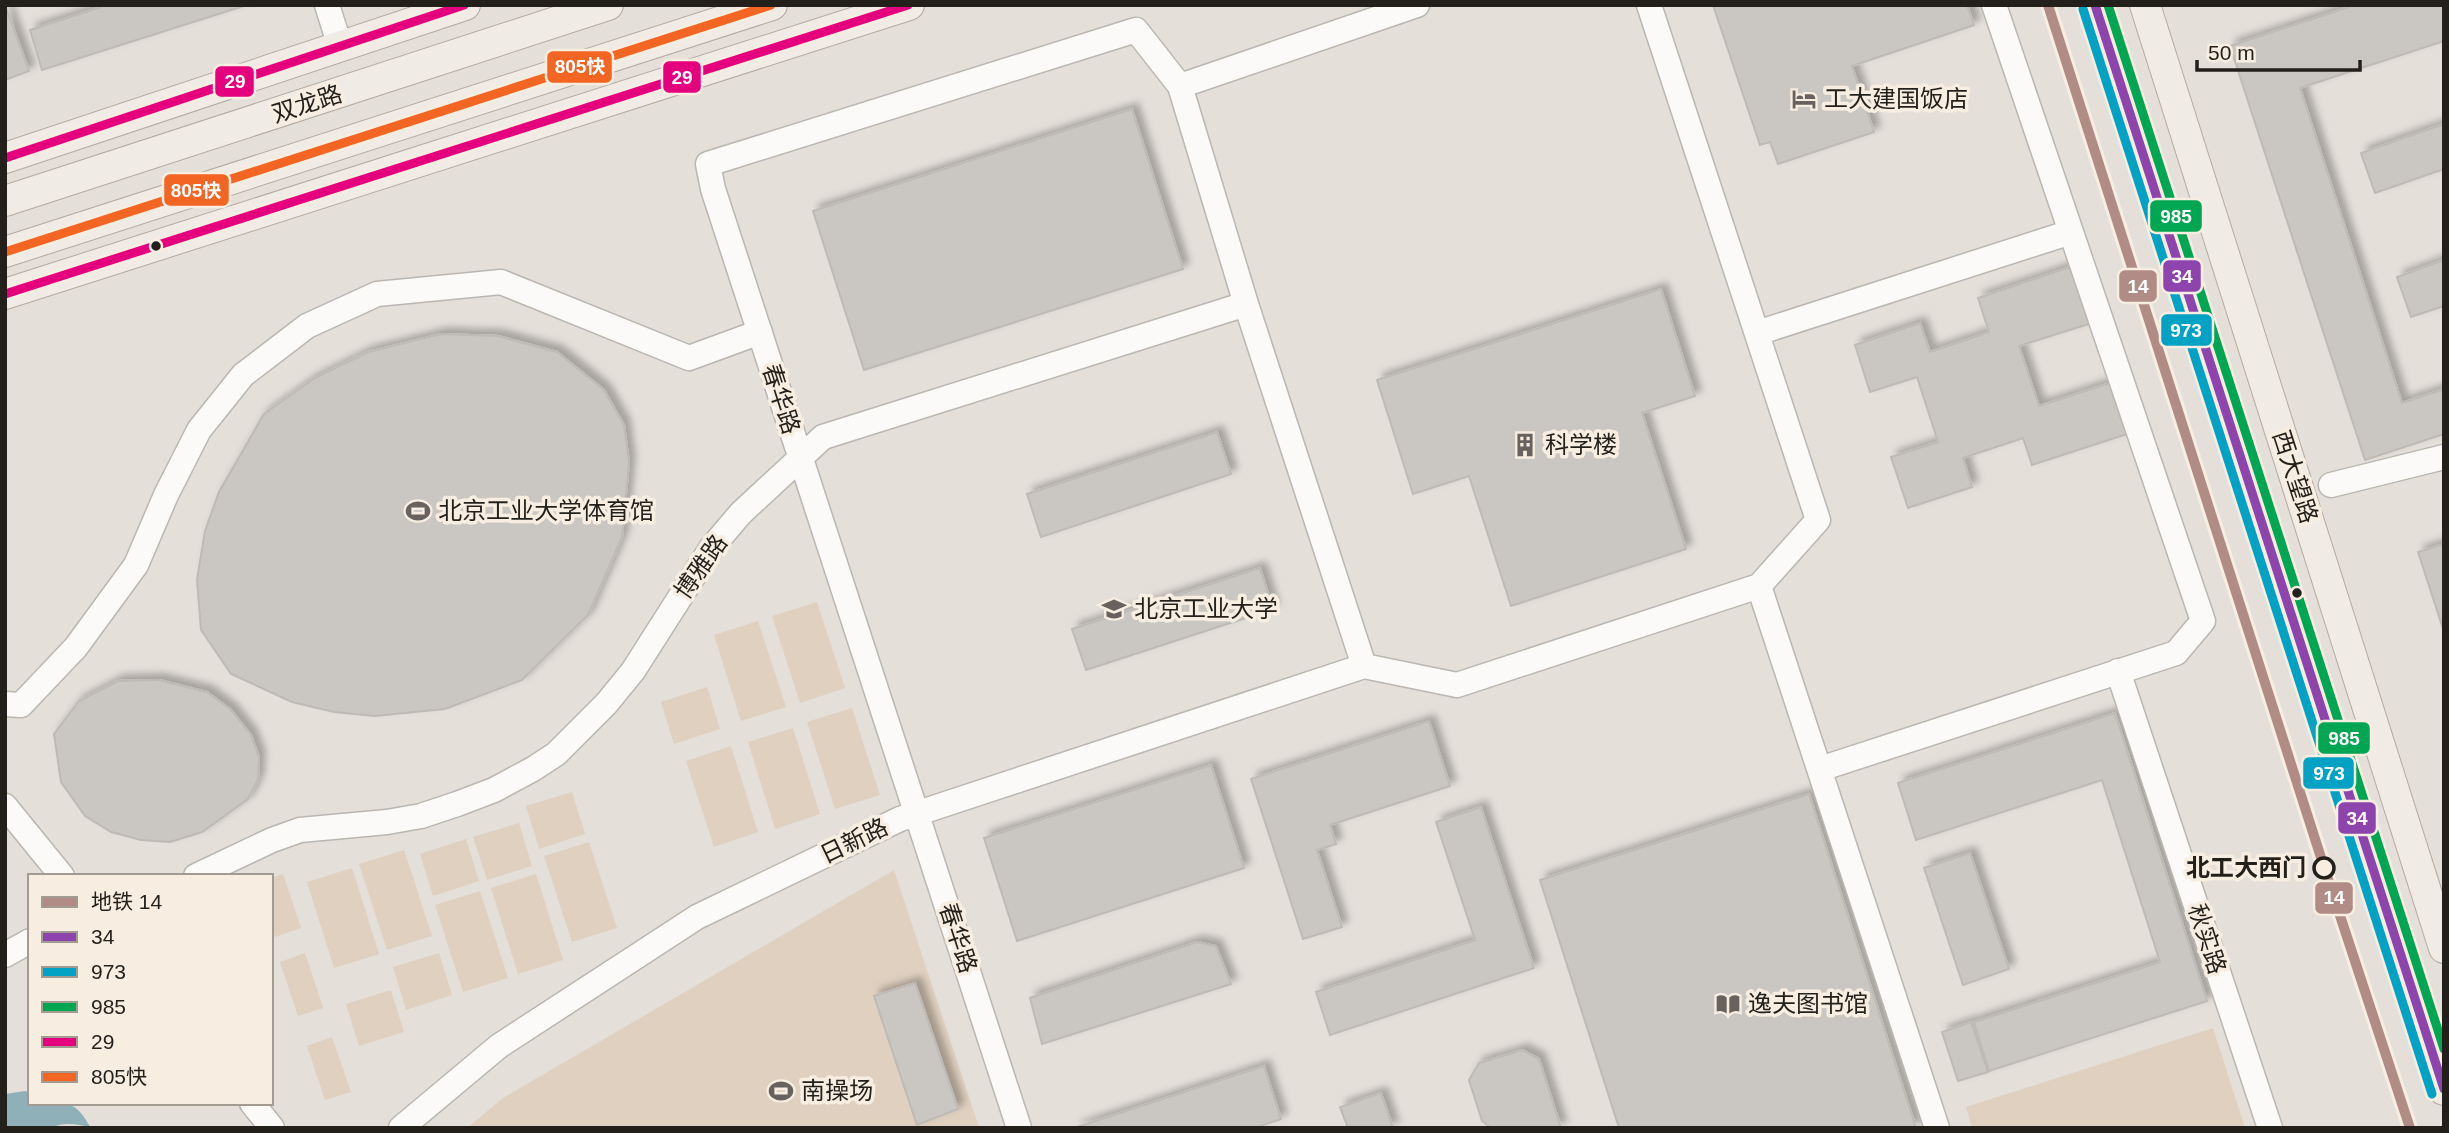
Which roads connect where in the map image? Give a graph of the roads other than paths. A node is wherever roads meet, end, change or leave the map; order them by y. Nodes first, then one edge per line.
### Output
1 (327, 5) edge
2 (465, 5) edge
3 (608, 5) edge
4 (772, 5) edge
5 (909, 5) edge
6 (1417, 5) edge
7 (1650, 5) edge
8 (1994, 5) edge
9 (2095, 5) edge
10 (2145, 5) edge
11 (340, 46) junction
12 (1181, 86) junction
13 (5, 158) edge
14 (5, 201) edge
15 (2071, 232) junction
16 (5, 252) edge
17 (5, 294) edge
18 (1246, 304) junction
19 (760, 332) junction
20 (1757, 332) junction
21 (2444, 457) edge
22 (801, 459) junction
23 (2331, 485) dead end
24 (1759, 586) junction
25 (1364, 666) junction
26 (2118, 671) junction
27 (5, 704) edge
28 (1819, 769) junction
29 (5, 806) edge
30 (917, 813) junction
31 (60, 874) edge
32 (200, 874) edge
33 (28, 942) edge
34 (2444, 948) edge
35 (5, 956) edge
36 (2444, 1090) edge
37 (254, 1105) edge
38 (272, 1128) edge
39 (401, 1128) edge
40 (1018, 1128) edge
41 (1937, 1128) edge
42 (2270, 1128) edge

1 - 11 street
2 - 11 main road
3 - 14 main road, 双龙路
4 - 16 main road, 双龙路
5 - 17 main road
6 - 12 street
7 - 20 street
8 - 15 street
9 - 36 main road, 西大望路
10 - 34 main road, 西大望路
11 - 13 main road
12 - 18 street
12 - 19 street, 春华路
15 - 20 street
15 - 26 street
18 - 22 street, 博雅路
18 - 25 street
19 - 22 street, 春华路
19 - 27 street
20 - 24 street
21 - 23 street
22 - 30 street, 春华路
22 - 32 street, 博雅路
24 - 25 street
24 - 28 street
25 - 30 street, 日新路
26 - 28 street
26 - 42 street, 秋实路
28 - 41 street
29 - 31 street
30 - 39 street, 日新路
30 - 40 street, 春华路
33 - 35 street
37 - 38 street

